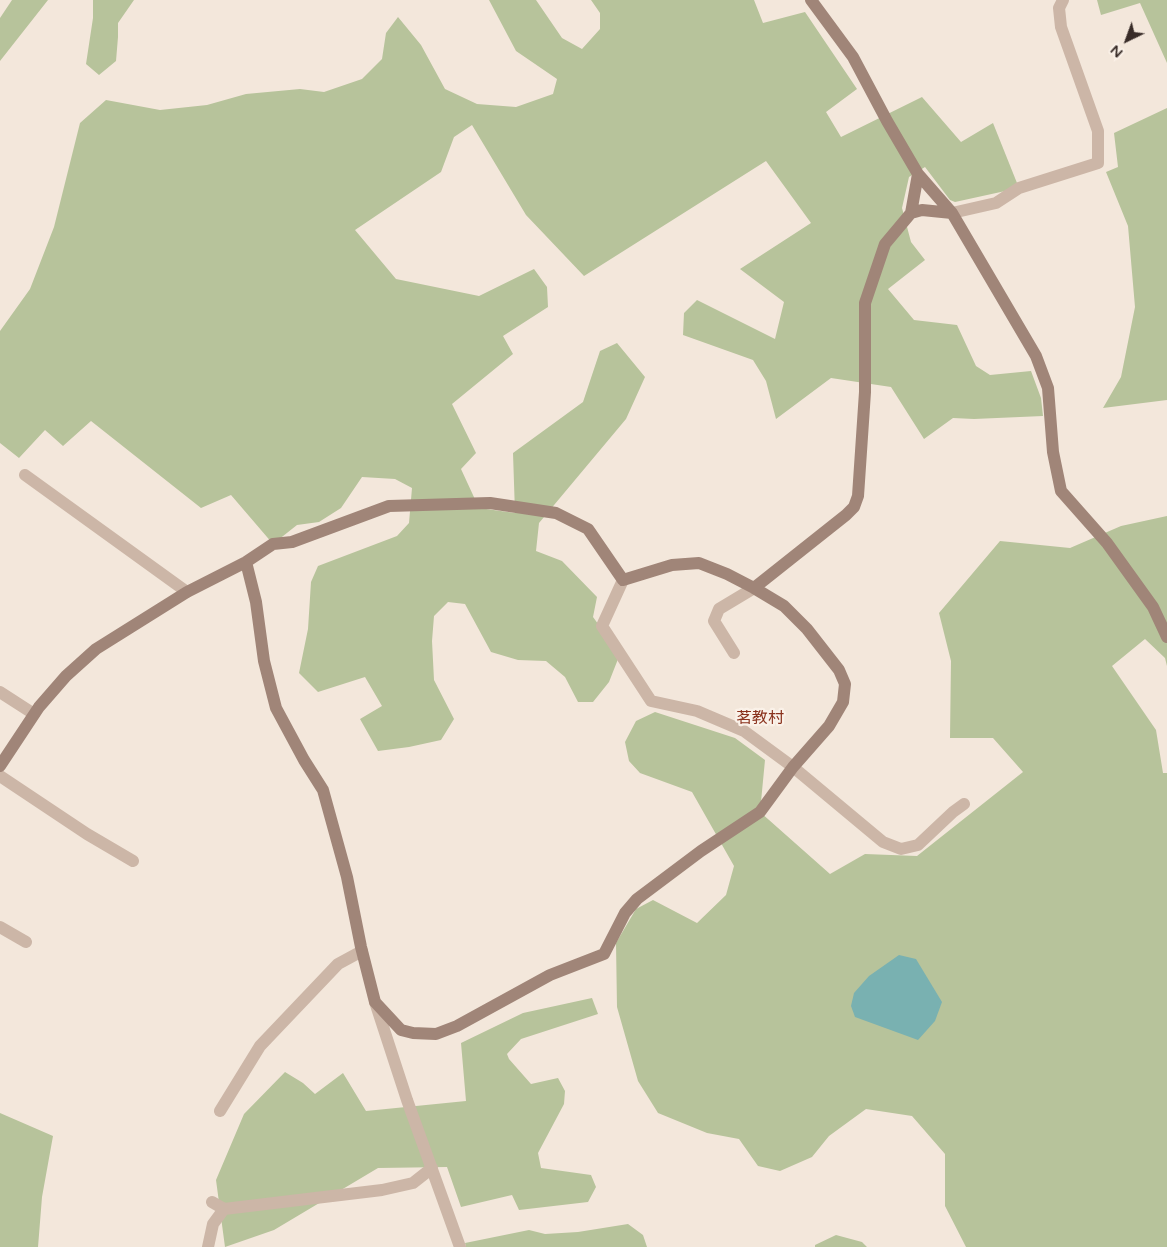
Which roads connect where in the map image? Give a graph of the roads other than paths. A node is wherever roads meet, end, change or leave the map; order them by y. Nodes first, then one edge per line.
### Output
1 (811, 0) edge
2 (1064, 0) edge
3 (918, 174) junction
4 (911, 213) junction
5 (952, 213) junction
6 (25, 475) dead end
7 (246, 562) junction
8 (623, 580) junction
9 (754, 588) junction
10 (187, 592) junction
11 (1167, 638) edge
12 (734, 653) dead end
13 (0, 692) edge
14 (34, 714) junction
15 (0, 766) edge
16 (793, 767) junction
17 (0, 776) edge
18 (964, 804) dead end
19 (133, 861) dead end
20 (0, 927) edge
21 (26, 942) dead end
22 (362, 952) junction
23 (375, 1002) junction
24 (220, 1111) dead end
25 (432, 1168) junction
26 (212, 1202) dead end
27 (224, 1209) junction
28 (208, 1247) edge
29 (460, 1247) edge

1 - 3 street
2 - 5 street
3 - 4 street
3 - 5 street
4 - 5 street
4 - 9 street
5 - 11 street
6 - 10 street
7 - 8 street
7 - 10 street
7 - 22 street
8 - 9 street
8 - 16 street
9 - 12 street
9 - 16 street
10 - 14 street
13 - 14 street
14 - 15 street
16 - 18 street
16 - 23 street
17 - 19 street
20 - 21 street
22 - 23 street
22 - 24 street
23 - 25 street
25 - 27 street
25 - 29 street
26 - 27 street
27 - 28 street

